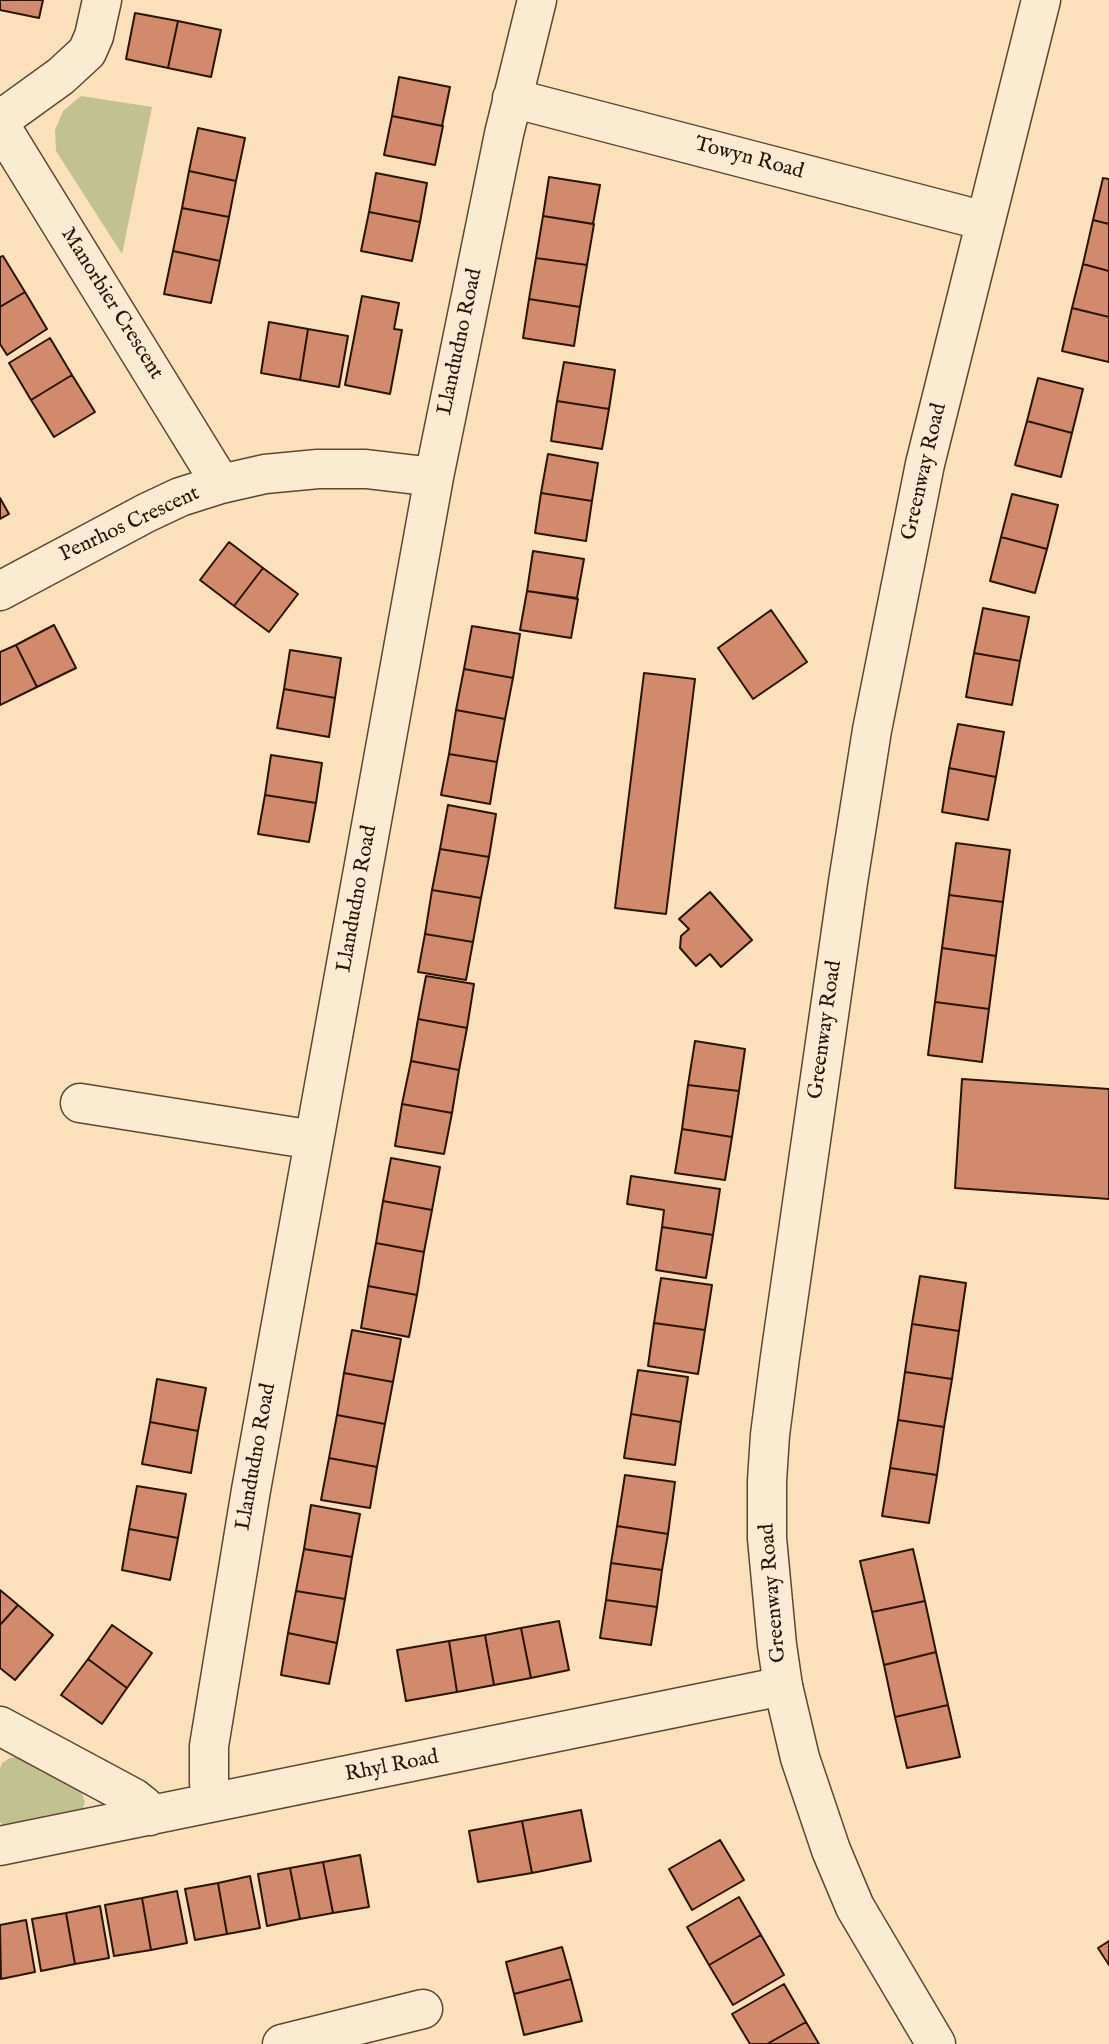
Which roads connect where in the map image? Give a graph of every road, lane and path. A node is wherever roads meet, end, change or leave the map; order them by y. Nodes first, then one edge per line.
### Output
1 (102, 0) edge
2 (537, 0) edge
3 (1041, 0) edge
4 (512, 98) junction
5 (0, 123) edge
6 (985, 221) junction
7 (434, 477) junction
8 (221, 484) junction
9 (0, 591) edge
10 (80, 1103) dead end
11 (314, 1140) junction
12 (783, 1686) junction
13 (0, 1726) edge
14 (215, 1802) junction
15 (150, 1815) junction
16 (0, 1846) edge
17 (423, 2009) dead end
18 (282, 2044) edge
19 (936, 2044) edge

1 - 5 street
2 - 4 street, Llandudno Road
3 - 6 street, Greenway Road
4 - 6 street, Towyn Road
4 - 7 street, Llandudno Road
5 - 8 street, Manorbier Crescent
6 - 12 street, Greenway Road
7 - 8 street, Penrhos Crescent
7 - 11 street, Llandudno Road
8 - 9 street, Penrhos Crescent
10 - 11 street
11 - 14 street, Llandudno Road
12 - 14 street, Rhyl Road
12 - 19 street, Greenway Road
13 - 15 street
14 - 15 street, Rhyl Road
15 - 16 street, Rhyl Road
17 - 18 street

